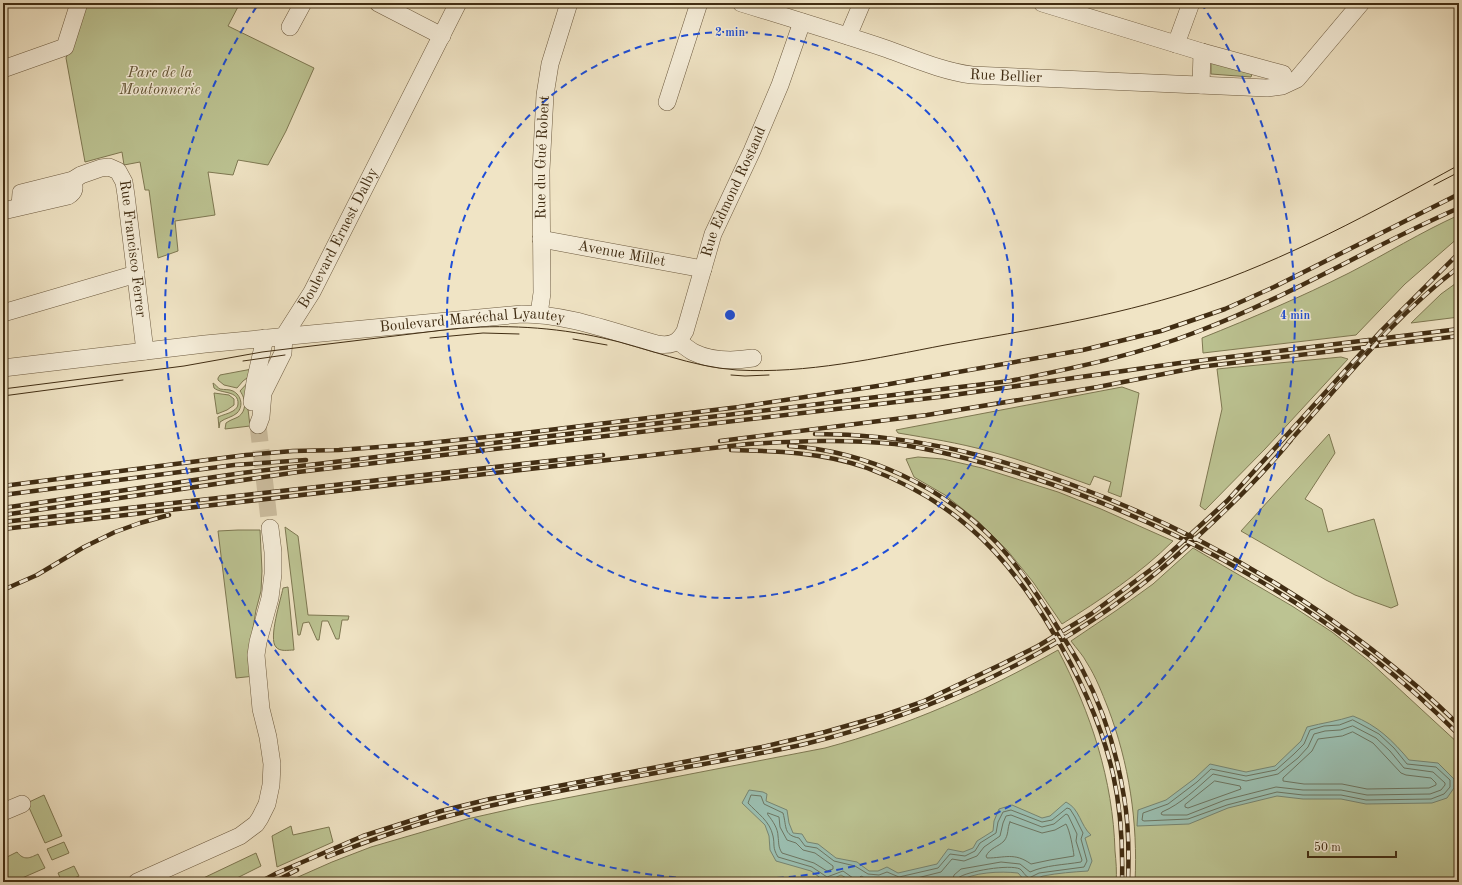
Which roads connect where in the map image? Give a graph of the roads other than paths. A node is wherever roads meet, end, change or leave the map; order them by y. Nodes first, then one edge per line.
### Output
1 (79, 3) edge
2 (303, 3) edge
3 (378, 3) edge
4 (458, 3) edge
5 (569, 3) edge
6 (699, 3) edge
7 (741, 3) edge
8 (862, 3) edge
9 (1042, 3) edge
10 (1191, 3) edge
11 (1361, 3) edge
12 (802, 22) junction
13 (290, 27) dead end
14 (442, 36) junction
15 (848, 36) junction
16 (1176, 44) junction
17 (1202, 52) junction
18 (3, 69) edge
19 (1283, 80) junction
20 (1201, 85) junction
21 (667, 102) dead end
22 (3, 211) edge
23 (541, 239) junction
24 (703, 269) junction
25 (136, 274) junction
26 (3, 313) edge
27 (539, 314) junction
28 (284, 336) junction
29 (265, 338) junction
30 (678, 341) junction
31 (139, 352) junction
32 (753, 358) dead end
33 (3, 368) edge
34 (270, 528) tunnel mouth
35 (22, 804) dead end
36 (3, 812) edge
37 (137, 882) edge

1 - 18 street
2 - 13 street
3 - 14 street
4 - 14 street, Boulevard Ernest Dalby
5 - 23 street, Rue du Gué Robert
6 - 21 street
7 - 12 street, Rue Bellier
8 - 15 street
9 - 16 street
10 - 16 street
11 - 19 street
12 - 15 street, Rue Bellier
12 - 24 street, Rue Edmond Rostand
14 - 28 street, Boulevard Ernest Dalby
15 - 20 street, Rue Bellier
16 - 17 street
17 - 19 street
17 - 20 street
19 - 20 street, Rue Bellier
22 - 25 street, Rue Francisco Ferrer
23 - 24 street, Avenue Millet
23 - 27 street, Rue du Gué Robert
24 - 30 street, Rue Edmond Rostand
25 - 26 street
25 - 31 street, Rue Francisco Ferrer
27 - 28 street, Boulevard Maréchal Lyautey
27 - 30 street, Boulevard Maréchal Lyautey
28 - 29 street
28 - 29 street
29 - 31 street
30 - 32 street
31 - 33 street
34 - 37 street
35 - 36 street

